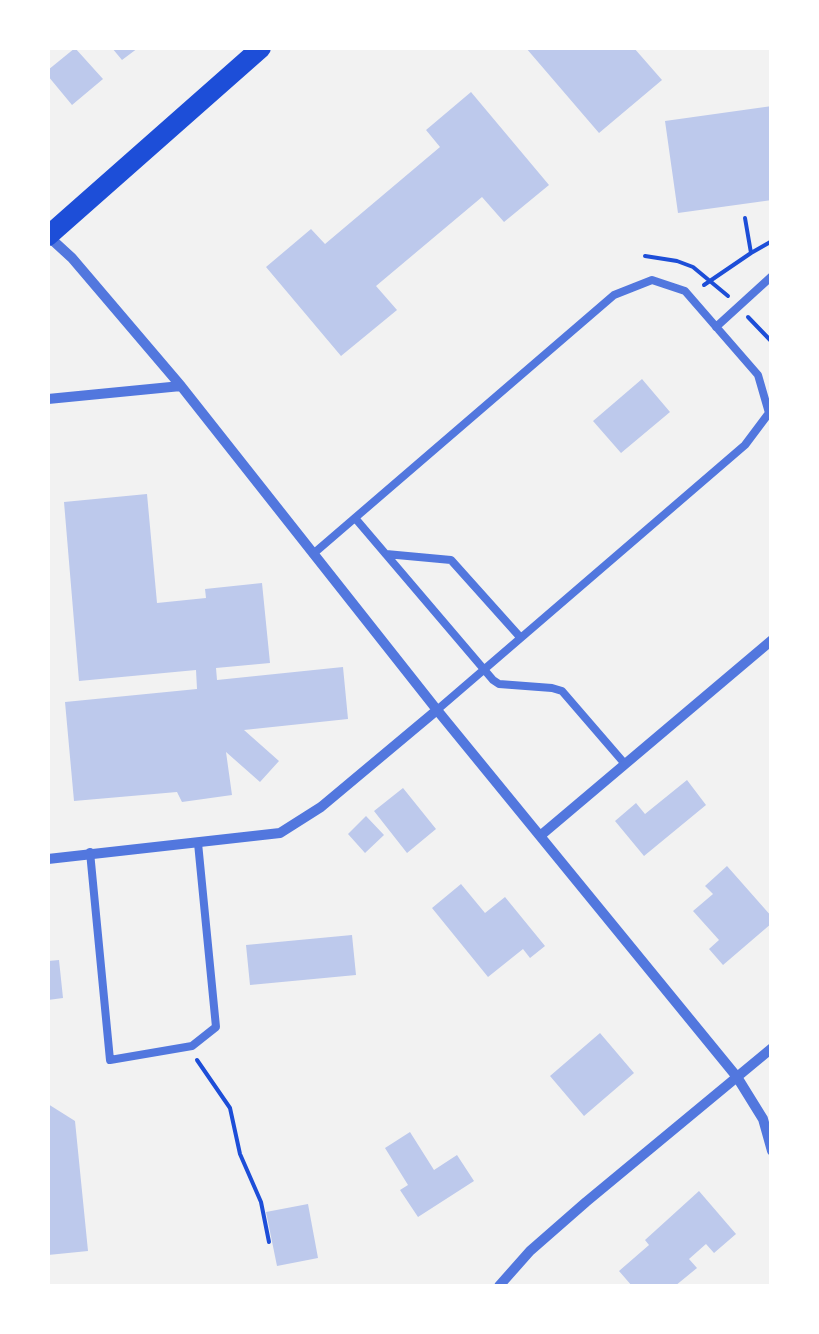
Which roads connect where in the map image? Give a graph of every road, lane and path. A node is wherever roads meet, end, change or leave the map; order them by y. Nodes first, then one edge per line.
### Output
1 (260, 48) edge
2 (746, 218) dead end
3 (48, 235) edge
4 (772, 240) edge
5 (751, 254) junction
6 (645, 256) dead end
7 (772, 276) edge
8 (706, 283) junction
9 (738, 306) junction
10 (716, 327) junction
11 (772, 342) edge
12 (181, 386) junction
13 (48, 399) edge
14 (355, 518) junction
15 (312, 554) junction
16 (386, 554) junction
17 (520, 637) junction
18 (772, 640) edge
19 (483, 670) junction
20 (437, 710) junction
21 (625, 764) junction
22 (540, 836) junction
23 (198, 843) junction
24 (90, 852) junction
25 (48, 858) edge
26 (772, 1048) edge
27 (196, 1058) dead end
28 (738, 1077) junction
29 (772, 1152) edge
30 (269, 1242) dead end
31 (499, 1286) edge

1 - 3 main road
2 - 5 path
3 - 12 street
4 - 5 path
5 - 8 path
6 - 8 path
7 - 9 lane
8 - 9 path
9 - 10 lane
9 - 11 path
10 - 14 lane
10 - 17 lane
12 - 13 street
12 - 15 street
14 - 15 lane
14 - 16 lane
15 - 20 street
16 - 17 lane
16 - 19 lane
17 - 19 lane
18 - 21 street
19 - 20 lane
19 - 21 lane
20 - 22 street
20 - 23 street
21 - 22 street
22 - 28 street
23 - 24 street
23 - 24 lane
24 - 25 street
26 - 28 street
27 - 30 path
28 - 29 street
28 - 31 street

